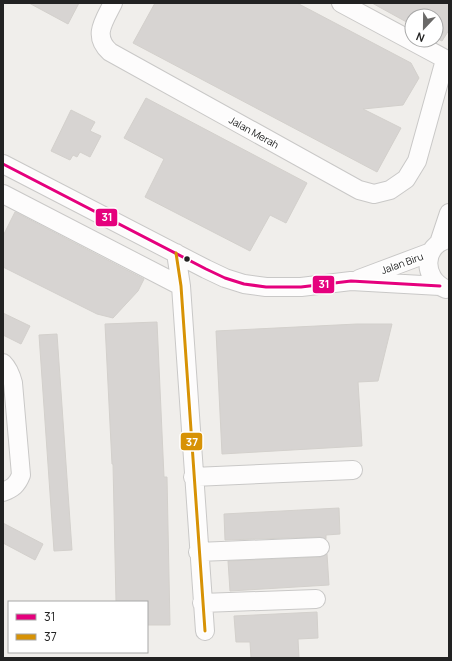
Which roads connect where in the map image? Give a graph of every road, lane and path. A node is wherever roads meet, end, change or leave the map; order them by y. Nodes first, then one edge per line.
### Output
1 (112, 3) edge
2 (341, 3) edge
3 (447, 61) edge
4 (3, 164) edge
5 (3, 194) edge
6 (449, 213) edge
7 (440, 245) edge
8 (176, 253) junction
9 (351, 281) junction
10 (181, 286) junction
11 (445, 288) edge
12 (3, 363) edge
13 (353, 470) dead end
14 (193, 477) junction
15 (3, 492) edge
16 (320, 547) dead end
17 (198, 552) junction
18 (316, 599) dead end
19 (202, 603) junction
20 (205, 631) dead end

1 - 3 street, Jalan Merah
2 - 3 street
4 - 8 street, Jalan Biru
5 - 10 street
6 - 7 street
7 - 9 street, Jalan Biru
7 - 11 street
8 - 9 street, Jalan Biru
8 - 10 street
9 - 11 street, Jalan Biru
10 - 14 street
12 - 15 street
13 - 14 street
14 - 17 street
16 - 17 street
17 - 19 street
18 - 19 street
19 - 20 street

